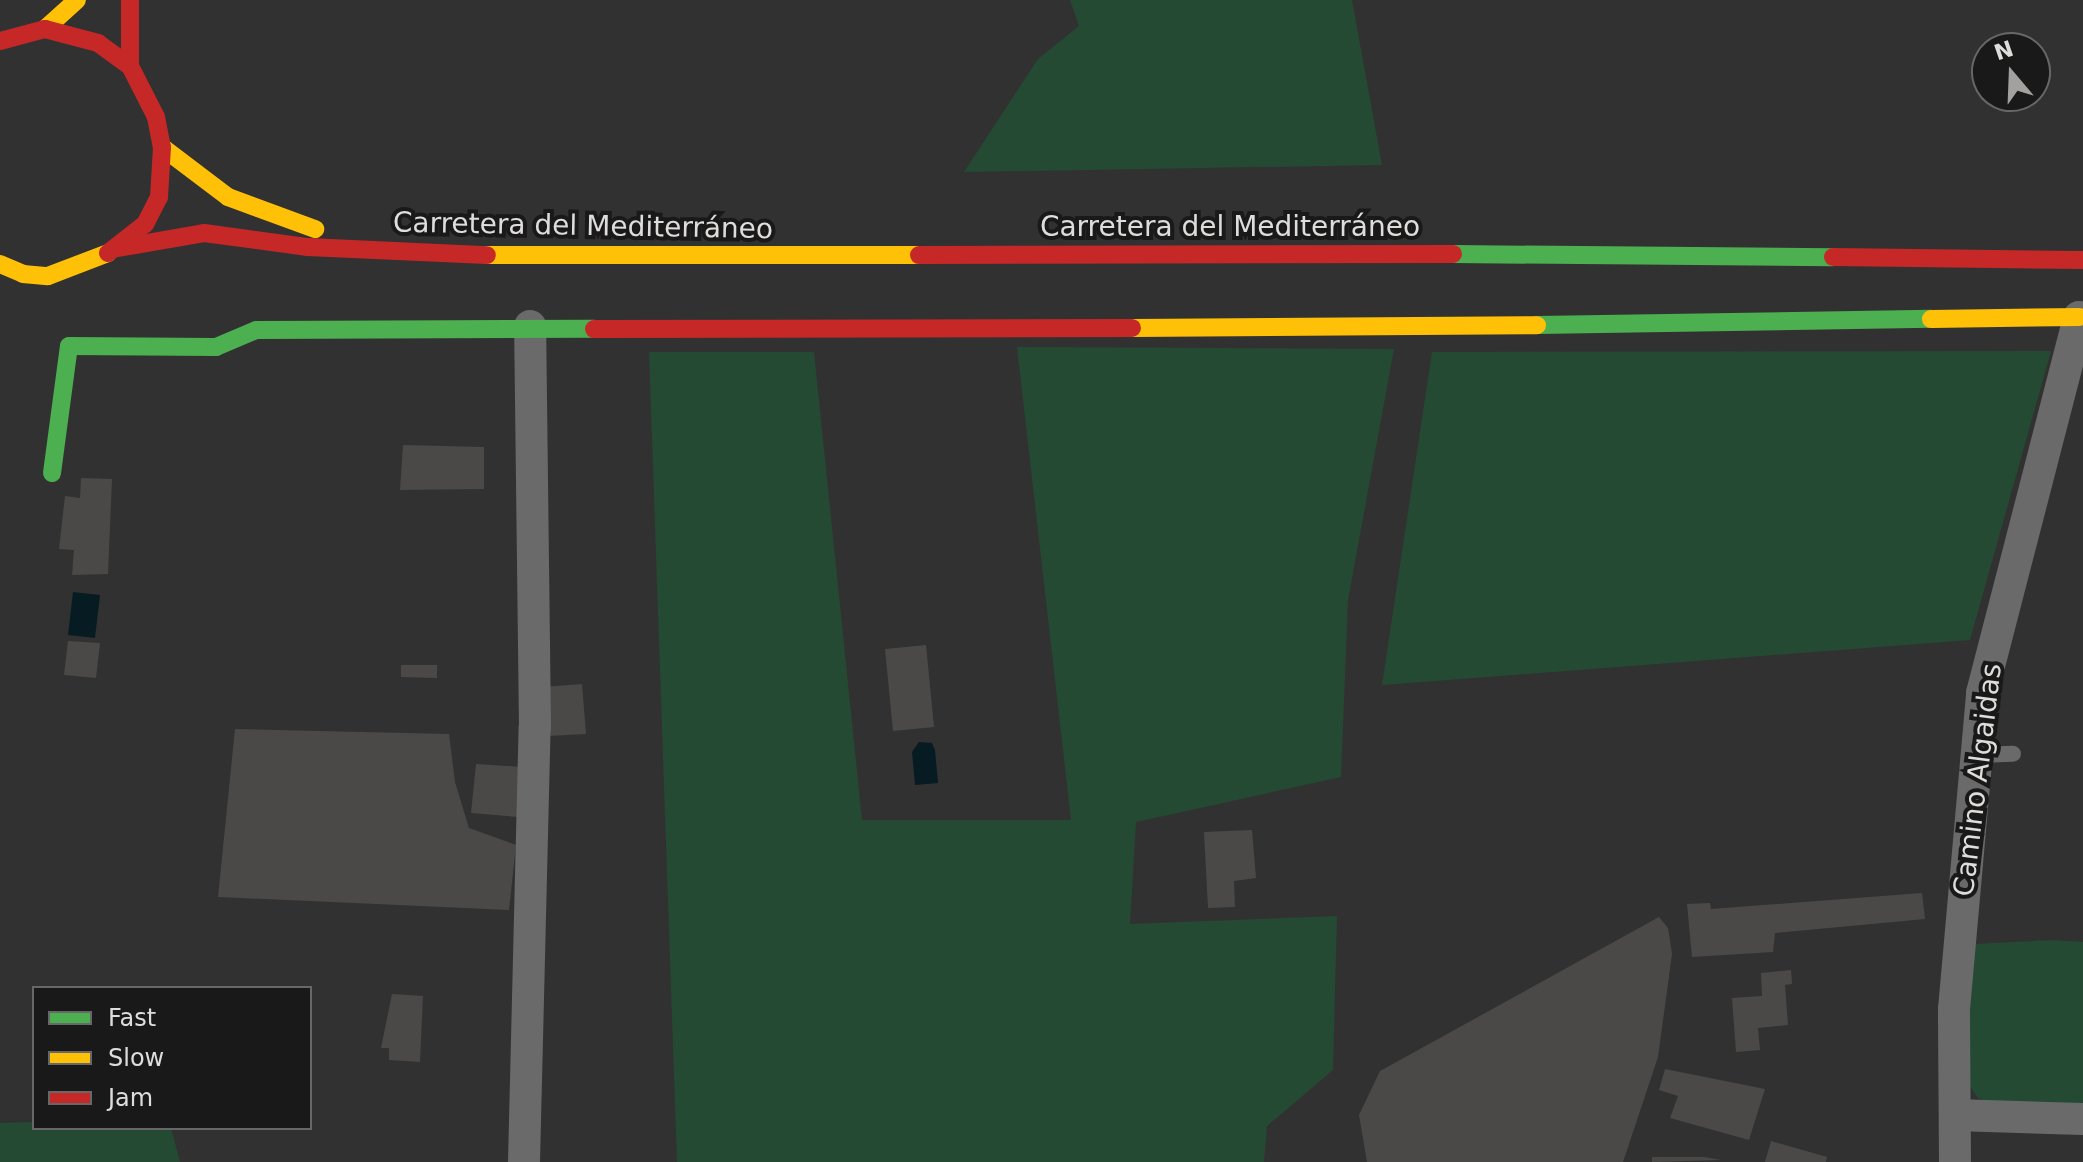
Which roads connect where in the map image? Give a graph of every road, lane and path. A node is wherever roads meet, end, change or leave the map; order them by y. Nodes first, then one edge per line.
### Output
1 (77, 0) edge
2 (130, 0) edge
3 (45, 29) junction
4 (0, 41) edge
5 (130, 66) junction
6 (162, 147) junction
7 (118, 248) junction
8 (378, 251) junction
9 (2083, 260) edge
10 (0, 264) edge
11 (2081, 318) edge
12 (530, 326) junction
13 (52, 473) dead end
14 (2013, 754) dead end
15 (1977, 755) junction
16 (1955, 1115) junction
17 (2083, 1119) edge
18 (524, 1162) edge
19 (1955, 1162) edge

1 - 3 main road
2 - 5 main road
3 - 4 main road
3 - 5 main road
5 - 6 main road
6 - 7 main road
6 - 8 main road, Carretera del Mediterráneo
7 - 8 main road, Carretera del Mediterráneo
7 - 10 main road
8 - 9 main road, Carretera del Mediterráneo
11 - 12 main road
11 - 15 street, Camino Algaidas
12 - 13 main road
12 - 18 street
14 - 15 lane
15 - 16 street, Camino Algaidas
16 - 17 street
16 - 19 street, Camino Algaidas

